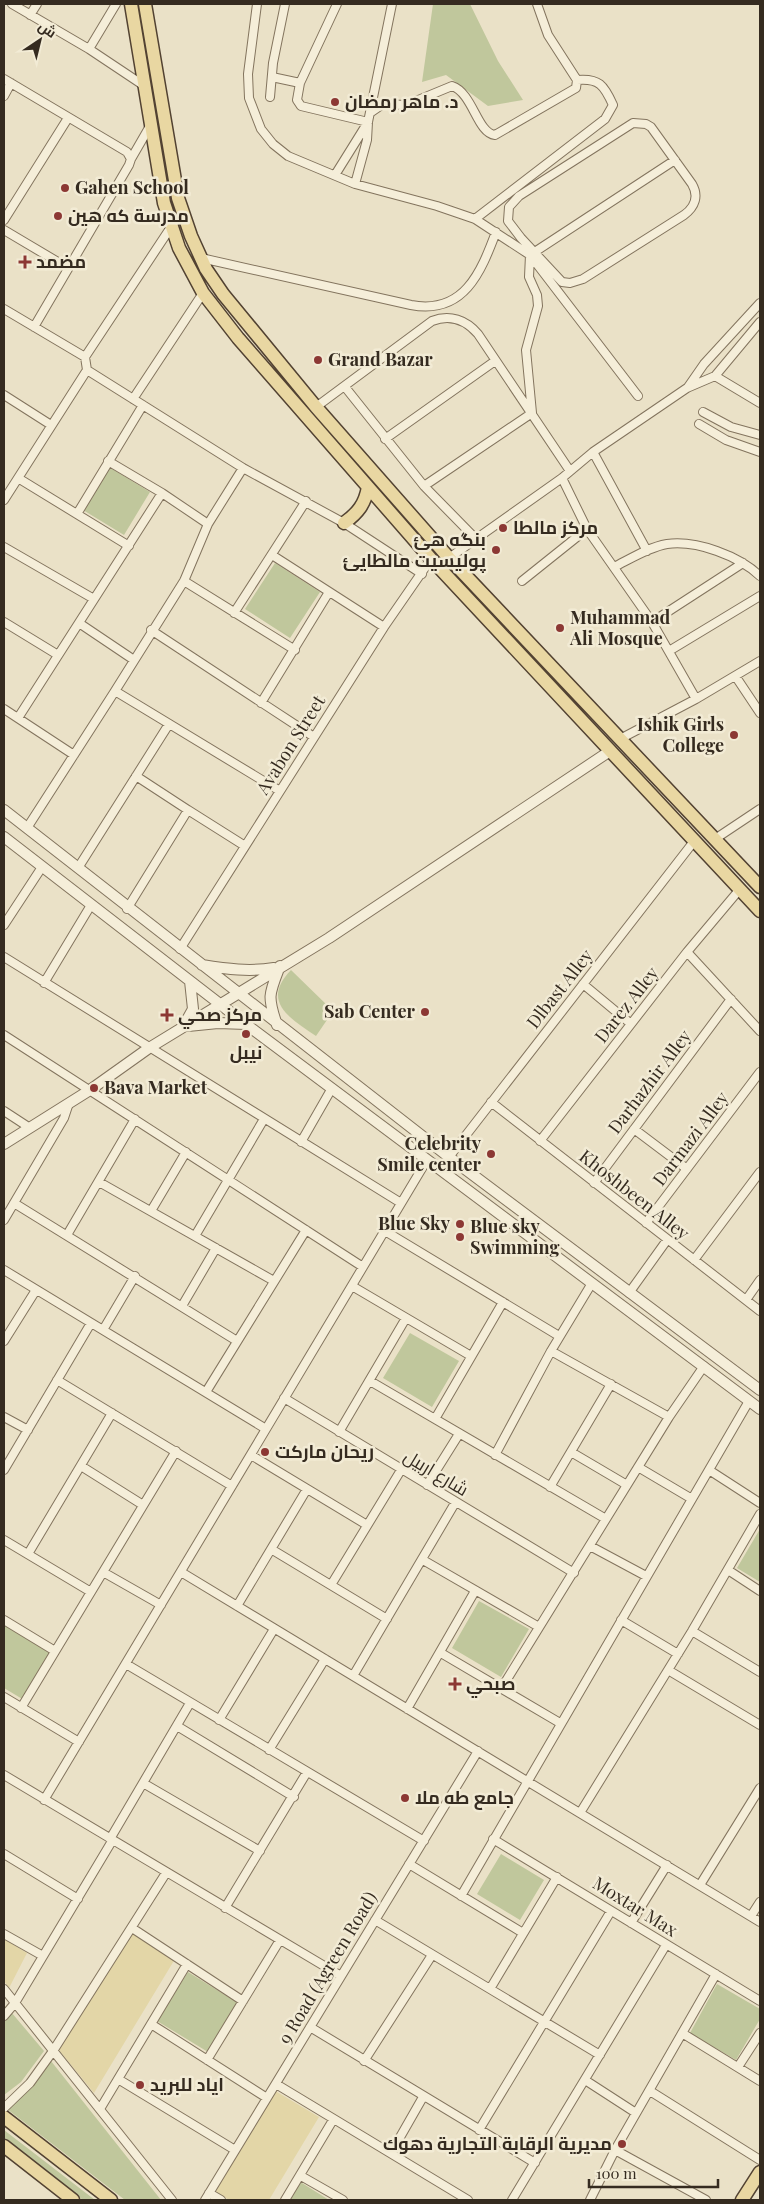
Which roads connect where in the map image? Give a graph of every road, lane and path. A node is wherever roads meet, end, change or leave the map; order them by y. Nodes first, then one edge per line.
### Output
1 (12, 4) edge
2 (38, 4) edge
3 (116, 4) edge
4 (131, 4) edge
5 (145, 4) edge
6 (257, 4) edge
7 (285, 4) edge
8 (337, 4) edge
9 (392, 4) edge
10 (537, 4) edge
11 (30, 15) junction
12 (89, 49) junction
13 (272, 77) junction
14 (577, 80) junction
15 (7, 81) edge
16 (300, 82) junction
17 (143, 86) junction
18 (4, 96) edge
19 (270, 97) dead end
20 (370, 113) junction
21 (68, 118) junction
22 (368, 122) junction
23 (150, 126) junction
24 (131, 159) junction
25 (676, 160) junction
26 (335, 175) junction
27 (355, 184) junction
28 (475, 219) junction
29 (4, 220) edge
30 (170, 227) junction
31 (4, 230) edge
32 (496, 232) junction
33 (532, 253) junction
34 (201, 258) junction
35 (68, 268) junction
36 (203, 293) junction
37 (760, 302) edge
38 (4, 309) edge
39 (749, 313) junction
40 (760, 323) edge
41 (34, 327) junction
42 (85, 357) junction
43 (495, 361) junction
44 (87, 370) junction
45 (715, 376) junction
46 (345, 387) junction
47 (687, 388) junction
48 (4, 395) edge
49 (638, 396) dead end
50 (133, 399) junction
51 (760, 403) edge
52 (143, 405) junction
53 (316, 407) junction
54 (702, 412) dead end
55 (532, 413) junction
56 (699, 424) dead end
57 (51, 425) junction
58 (731, 426) junction
59 (760, 436) edge
60 (385, 438) junction
61 (726, 440) junction
62 (593, 452) junction
63 (760, 452) edge
64 (108, 461) junction
65 (243, 468) junction
66 (570, 471) junction
67 (18, 478) junction
68 (562, 478) junction
69 (424, 486) junction
70 (368, 487) junction
71 (162, 493) junction
72 (4, 500) edge
73 (306, 501) junction
74 (77, 514) junction
75 (344, 523) junction
76 (208, 524) junction
77 (587, 529) junction
78 (476, 539) junction
79 (129, 546) junction
80 (4, 547) edge
81 (647, 551) junction
82 (272, 555) junction
83 (449, 558) junction
84 (431, 559) junction
85 (743, 563) junction
86 (614, 567) junction
87 (422, 574) junction
88 (760, 576) edge
89 (184, 581) junction
90 (522, 581) dead end
91 (329, 592) junction
92 (760, 596) edge
93 (94, 599) junction
94 (234, 613) junction
95 (4, 622) edge
96 (652, 622) junction
97 (79, 623) junction
98 (384, 626) junction
99 (151, 630) junction
100 (295, 650) junction
101 (669, 651) junction
102 (58, 655) junction
103 (134, 660) junction
104 (760, 661) edge
105 (736, 677) junction
106 (115, 691) junction
107 (696, 699) junction
108 (260, 703) junction
109 (4, 709) edge
110 (760, 713) edge
111 (18, 718) junction
112 (169, 724) junction
113 (314, 737) junction
114 (620, 739) junction
115 (610, 750) junction
116 (74, 755) junction
117 (136, 776) junction
118 (280, 791) junction
119 (760, 809) edge
120 (4, 810) edge
121 (188, 810) junction
122 (27, 828) junction
123 (4, 837) edge
124 (715, 839) junction
125 (695, 840) junction
126 (245, 846) junction
127 (42, 867) junction
128 (78, 868) junction
129 (760, 887) edge
130 (740, 889) junction
131 (91, 905) junction
132 (127, 908) junction
133 (760, 911) edge
134 (4, 925) edge
135 (180, 949) junction
136 (687, 952) junction
137 (4, 958) edge
138 (200, 965) junction
139 (280, 966) junction
140 (190, 981) junction
141 (44, 983) junction
142 (583, 984) junction
143 (238, 993) junction
144 (731, 999) junction
145 (222, 1004) junction
146 (631, 1024) junction
147 (247, 1025) junction
148 (277, 1025) junction
149 (182, 1027) junction
150 (760, 1030) edge
151 (4, 1035) edge
152 (149, 1048) junction
153 (760, 1072) edge
154 (332, 1088) junction
155 (90, 1090) junction
156 (491, 1102) junction
157 (69, 1103) junction
158 (4, 1111) edge
159 (135, 1119) junction
160 (264, 1119) junction
161 (30, 1128) junction
162 (634, 1129) junction
163 (540, 1141) junction
164 (301, 1142) junction
165 (4, 1144) edge
166 (186, 1152) junction
167 (449, 1157) junction
168 (427, 1160) junction
169 (687, 1169) junction
170 (760, 1172) edge
171 (229, 1180) junction
172 (99, 1182) junction
173 (594, 1183) junction
174 (14, 1203) junction
175 (401, 1204) junction
176 (151, 1211) junction
177 (4, 1220) edge
178 (646, 1223) junction
179 (306, 1230) junction
180 (385, 1231) junction
181 (67, 1236) junction
182 (195, 1236) junction
183 (667, 1240) junction
184 (216, 1248) junction
185 (694, 1260) junction
186 (363, 1266) junction
187 (4, 1270) edge
188 (135, 1276) junction
189 (760, 1280) edge
190 (274, 1281) junction
191 (592, 1283) junction
192 (352, 1286) junction
193 (36, 1290) junction
194 (629, 1293) junction
195 (746, 1300) junction
196 (503, 1302) junction
197 (182, 1306) junction
198 (760, 1311) edge
199 (406, 1318) junction
200 (91, 1323) junction
201 (103, 1330) junction
202 (559, 1336) junction
203 (4, 1340) edge
204 (238, 1341) junction
205 (551, 1351) junction
206 (471, 1356) junction
207 (704, 1366) junction
208 (57, 1380) junction
209 (370, 1380) junction
210 (611, 1384) junction
211 (760, 1390) edge
212 (206, 1392) junction
213 (284, 1398) junction
214 (749, 1401) junction
215 (760, 1409) edge
216 (112, 1413) junction
217 (4, 1417) edge
218 (669, 1417) junction
219 (435, 1419) junction
220 (266, 1428) junction
221 (28, 1430) junction
222 (340, 1432) junction
223 (460, 1434) junction
224 (176, 1451) junction
225 (571, 1452) junction
226 (251, 1455) junction
227 (495, 1455) junction
228 (81, 1466) junction
229 (638, 1468) junction
230 (4, 1470) edge
231 (401, 1470) junction
232 (709, 1470) junction
233 (427, 1485) junction
234 (627, 1485) junction
235 (232, 1486) junction
236 (550, 1487) junction
237 (307, 1489) junction
238 (692, 1499) junction
239 (760, 1502) edge
240 (456, 1503) junction
241 (143, 1505) junction
242 (760, 1514) edge
243 (606, 1519) junction
244 (367, 1526) junction
245 (4, 1540) edge
246 (590, 1546) junction
247 (271, 1549) junction
248 (28, 1554) junction
249 (422, 1560) junction
250 (728, 1570) junction
251 (103, 1572) junction
252 (180, 1572) junction
253 (574, 1573) junction
254 (646, 1576) junction
255 (331, 1585) junction
256 (475, 1591) junction
257 (760, 1591) edge
258 (91, 1592) junction
259 (161, 1605) junction
260 (237, 1606) junction
261 (387, 1618) junction
262 (4, 1620) edge
263 (621, 1620) junction
264 (538, 1627) junction
265 (274, 1629) junction
266 (692, 1631) junction
267 (56, 1651) junction
268 (441, 1653) junction
269 (678, 1654) junction
270 (325, 1659) junction
271 (126, 1664) junction
272 (668, 1670) junction
273 (760, 1672) edge
274 (354, 1676) junction
275 (501, 1689) junction
276 (4, 1697) edge
277 (190, 1702) junction
278 (21, 1708) junction
279 (407, 1709) junction
280 (219, 1720) junction
281 (560, 1723) junction
282 (760, 1725) edge
283 (176, 1726) junction
284 (79, 1742) junction
285 (269, 1750) junction
286 (478, 1751) junction
287 (307, 1772) junction
288 (4, 1775) edge
289 (526, 1781) junction
290 (143, 1783) junction
291 (760, 1788) edge
292 (294, 1796) junction
293 (44, 1800) junction
294 (580, 1813) junction
295 (494, 1839) junction
296 (111, 1840) junction
297 (424, 1841) junction
298 (260, 1851) junction
299 (4, 1854) edge
300 (409, 1864) junction
301 (667, 1865) junction
302 (166, 1873) junction
303 (557, 1877) junction
304 (700, 1885) junction
305 (461, 1896) junction
306 (78, 1899) junction
307 (760, 1902) edge
308 (225, 1908) junction
309 (611, 1911) junction
310 (752, 1916) junction
311 (375, 1920) junction
312 (760, 1922) edge
313 (631, 1923) junction
314 (132, 1928) junction
315 (524, 1933) junction
316 (4, 1934) edge
317 (280, 1940) junction
318 (666, 1944) junction
319 (432, 1955) junction
320 (43, 1956) junction
321 (187, 1964) junction
322 (716, 1974) junction
323 (341, 1976) junction
324 (4, 1989) edge
325 (490, 1989) junction
326 (243, 2001) junction
327 (760, 2001) edge
328 (15, 2003) junction
329 (4, 2016) edge
330 (544, 2021) junction
331 (151, 2024) junction
332 (310, 2027) junction
333 (760, 2033) edge
334 (682, 2034) junction
335 (53, 2051) junction
336 (600, 2054) junction
337 (207, 2060) junction
338 (364, 2061) junction
339 (738, 2068) junction
340 (118, 2079) junction
341 (585, 2080) junction
342 (760, 2081) edge
343 (276, 2084) junction
344 (650, 2091) junction
345 (423, 2097) junction
346 (267, 2098) junction
347 (4, 2108) edge
348 (100, 2109) junction
349 (636, 2112) junction
350 (4, 2117) edge
351 (334, 2120) junction
352 (479, 2130) junction
353 (4, 2146) edge
354 (235, 2150) junction
355 (615, 2150) junction
356 (391, 2153) junction
357 (760, 2160) edge
358 (535, 2163) junction
359 (760, 2172) edge
360 (301, 2176) junction
361 (207, 2197) edge
362 (73, 2200) edge
363 (111, 2200) edge
364 (172, 2200) edge
365 (221, 2200) edge
366 (285, 2200) edge
367 (343, 2200) edge
368 (468, 2200) edge
369 (512, 2200) edge
370 (590, 2200) edge
371 (706, 2200) edge
372 (742, 2200) edge

1 - 11 street
2 - 11 street
3 - 12 street
4 - 17 main road
5 - 34 main road
6 - 26 street
7 - 13 street
8 - 16 street
9 - 20 street
10 - 14 street
11 - 12 street
12 - 17 street
13 - 16 street
13 - 19 street
14 - 20 street
14 - 28 street
15 - 18 street
15 - 21 street
16 - 22 street
17 - 23 main road
20 - 22 street
21 - 24 street
21 - 29 street
22 - 26 street
22 - 27 street
23 - 24 street
23 - 30 main road
24 - 35 street
25 - 33 street
25 - 33 street
25 - 33 street
26 - 27 street
27 - 28 street
28 - 32 street
30 - 36 main road
30 - 42 street
31 - 35 street
32 - 33 street
32 - 34 street
33 - 49 street
33 - 55 street
34 - 53 main road
35 - 41 street
36 - 50 street
36 - 70 main road
37 - 39 street
38 - 41 street
39 - 40 street
39 - 47 street
40 - 45 street
41 - 42 street
42 - 44 street
43 - 46 street
43 - 55 street
43 - 60 street
44 - 50 street
44 - 57 street
45 - 47 street
45 - 51 street
46 - 53 street
46 - 60 street
47 - 62 street
48 - 57 street
50 - 52 street
52 - 64 street
52 - 65 street
53 - 83 main road
54 - 58 street
55 - 66 street
55 - 69 street
56 - 61 street
57 - 67 street
58 - 59 street
58 - 61 street
60 - 69 street
61 - 63 street
62 - 66 street
62 - 81 street
64 - 71 street
64 - 74 street
65 - 73 street
65 - 76 street
66 - 68 street
67 - 72 street
67 - 74 street
68 - 77 street
68 - 78 street
69 - 78 street
70 - 75 main road
70 - 84 main road
71 - 76 street
71 - 79 street
73 - 75 street
73 - 82 street
74 - 79 street
75 - 87 street
76 - 89 street
77 - 86 street
77 - 90 street
78 - 83 street
79 - 93 street
80 - 93 street
81 - 85 street
81 - 86 street
82 - 91 street
82 - 94 street
83 - 114 main road
84 - 87 street, Avabon Street
84 - 115 main road
85 - 88 street
85 - 96 street
86 - 96 street
87 - 98 street, Avabon Street
89 - 94 street
89 - 99 street
91 - 98 street
91 - 100 street
92 - 101 street
93 - 97 street
94 - 100 street
95 - 102 street
96 - 101 street
97 - 102 street
97 - 103 street
98 - 113 street, Avabon Street
99 - 103 street
99 - 108 street
100 - 108 street
101 - 107 street
102 - 111 street
103 - 106 street
104 - 105 street
105 - 107 street
105 - 110 street
106 - 112 street
106 - 116 street
107 - 114 street
108 - 113 street
109 - 111 street
111 - 116 street
112 - 117 street
112 - 118 street
113 - 118 street, Avabon Street
114 - 124 main road
115 - 125 main road
115 - 139 street
116 - 122 street
117 - 121 street
117 - 128 street
118 - 126 street, Avabon Street
119 - 124 street
120 - 122 street
121 - 126 street
121 - 132 street
122 - 128 street
123 - 127 street
124 - 129 main road
125 - 130 main road
125 - 142 street, Dlbast Alley
126 - 135 street, Avabon Street
127 - 131 street
127 - 134 street
128 - 132 street
130 - 133 main road
130 - 136 street, Darez Alley
131 - 140 street
131 - 141 street
132 - 135 street
135 - 138 street
136 - 144 street
136 - 146 street, Darez Alley
137 - 141 street
138 - 139 street
138 - 143 street
139 - 143 street
139 - 148 street
140 - 145 street
140 - 149 street
141 - 152 street
142 - 146 street
142 - 156 street, Dlbast Alley
143 - 145 street
143 - 148 street
144 - 150 street
144 - 162 street, Darhazhir Alley
145 - 147 street
145 - 149 street
146 - 163 street, Darez Alley
147 - 149 street
147 - 154 street
148 - 167 street
149 - 152 street
151 - 155 street
152 - 155 street
152 - 160 street
153 - 169 street, Darmazi Alley
154 - 164 street
154 - 168 street
155 - 157 street
155 - 159 street
156 - 163 street, Khoshbeen Alley
156 - 167 street, Dlbast Alley
157 - 161 street
157 - 174 street
158 - 161 street
159 - 166 street
159 - 172 street
160 - 164 street
160 - 171 street
161 - 165 street
162 - 169 street
162 - 173 street, Darhazhir Alley
163 - 173 street, Khoshbeen Alley
164 - 175 street
166 - 171 street
166 - 176 street
167 - 194 street
168 - 175 street
168 - 191 street
169 - 178 street, Darmazi Alley
170 - 185 street
171 - 179 street
171 - 182 street
172 - 176 street
172 - 181 street
173 - 178 street, Khoshbeen Alley
174 - 177 street
174 - 181 street
175 - 180 street
176 - 182 street
178 - 183 street, Khoshbeen Alley
179 - 186 street
179 - 190 street
180 - 186 street
180 - 196 street
181 - 188 street
182 - 184 street
183 - 185 street, Khoshbeen Alley
183 - 194 street
184 - 190 street
184 - 197 street
185 - 195 street, Khoshbeen Alley
186 - 192 street
187 - 193 street
188 - 197 street
188 - 201 street
189 - 195 street
190 - 204 street
191 - 202 street
191 - 207 street
192 - 199 street
192 - 213 street
193 - 200 street
193 - 203 street
194 - 211 street
195 - 198 street, Khoshbeen Alley
196 - 202 street
196 - 206 street
197 - 204 street
199 - 206 street
199 - 209 street
200 - 201 street
200 - 208 street
201 - 212 street
202 - 205 street
204 - 212 street
205 - 210 street
205 - 227 street
206 - 219 street
207 - 214 street
207 - 218 street
208 - 216 street
208 - 221 street
209 - 219 street
209 - 222 street
210 - 218 street
210 - 225 street
212 - 220 street
213 - 220 street
213 - 222 street, شارع اربيل
214 - 215 street
214 - 232 street
216 - 224 street
216 - 228 street
217 - 221 street
218 - 229 street
219 - 223 street
220 - 226 street
221 - 230 street
222 - 231 street, شارع اربيل
223 - 227 street
223 - 233 street
224 - 235 street
224 - 241 street
225 - 234 street
225 - 236 street
226 - 235 street
226 - 237 street
227 - 236 street
228 - 241 street
228 - 248 street
229 - 234 street
229 - 238 street
231 - 233 street, شارع اربيل
231 - 244 street
232 - 238 street
232 - 239 street
233 - 240 street, شارع اربيل
234 - 243 street
235 - 252 street
236 - 243 street
237 - 244 street
237 - 247 street
238 - 254 street
240 - 249 street
240 - 253 street, شارع اربيل
241 - 251 street
242 - 250 street
243 - 246 street
244 - 255 street
245 - 248 street
246 - 253 street
246 - 254 street
247 - 255 street
247 - 260 street
248 - 258 street
249 - 256 street
249 - 261 street
250 - 257 street
250 - 266 street
251 - 258 street
251 - 259 street
252 - 259 street
252 - 260 street
253 - 264 street
254 - 263 street
255 - 261 street
256 - 264 street
256 - 268 street
258 - 267 street
259 - 271 street
260 - 265 street
261 - 274 street
262 - 267 street
263 - 269 street
263 - 281 street
264 - 275 street
265 - 270 street
265 - 280 street
266 - 269 street
266 - 273 street
267 - 278 street
268 - 275 street
268 - 279 street
269 - 272 street
270 - 274 street
270 - 285 street
271 - 277 street
271 - 284 street
272 - 282 street
272 - 294 street
274 - 279 street
275 - 281 street
276 - 278 street
277 - 280 street
277 - 283 street
278 - 284 street
279 - 286 street
280 - 285 street
281 - 289 street
283 - 290 street
283 - 292 street
284 - 293 street
285 - 287 street
286 - 289 street
286 - 297 street, 9 Road (Agreen Road)
287 - 292 street
287 - 297 street
288 - 293 street
289 - 294 street
289 - 295 street
290 - 296 street
290 - 298 street
291 - 304 street
292 - 298 street
293 - 296 street
294 - 301 street
295 - 303 street, Moxtar Max
295 - 305 street
296 - 302 street
296 - 306 street
297 - 300 street, 9 Road (Agreen Road)
298 - 308 street
299 - 306 street
300 - 305 street
300 - 311 street, 9 Road (Agreen Road)
301 - 304 street
301 - 313 street
302 - 308 street
302 - 314 street
303 - 309 street, Moxtar Max
303 - 315 street
304 - 310 street
305 - 315 street
306 - 320 street
307 - 310 street
308 - 317 street
309 - 313 street, Moxtar Max
309 - 330 street
310 - 312 street
311 - 319 street
311 - 323 street, 9 Road (Agreen Road)
313 - 318 street, Moxtar Max
314 - 321 street
314 - 335 street
315 - 325 street
316 - 320 street
317 - 323 street
317 - 326 street
318 - 322 street, Moxtar Max
318 - 336 street
319 - 325 street
319 - 338 street
320 - 328 street
321 - 326 street
321 - 331 street
322 - 327 street, Moxtar Max
322 - 334 street
323 - 332 street, 9 Road (Agreen Road)
324 - 328 street
325 - 330 street
326 - 337 street
328 - 329 street
328 - 335 street
330 - 336 street
330 - 352 street
331 - 337 street
331 - 340 street
332 - 338 street
332 - 343 street, 9 Road (Agreen Road)
333 - 339 street
334 - 339 street
334 - 344 street
335 - 347 street
335 - 348 street
336 - 341 street
337 - 346 street
338 - 345 street
339 - 342 street
340 - 348 street
340 - 354 street
341 - 349 street
341 - 358 street
343 - 346 street, 9 Road (Agreen Road)
343 - 351 street
344 - 349 street
344 - 357 street
345 - 352 street
345 - 356 street
346 - 354 street, 9 Road (Agreen Road)
348 - 364 street
349 - 355 street
350 - 363 main road
351 - 356 street
351 - 360 street
352 - 358 street
353 - 362 main road
354 - 361 street, 9 Road (Agreen Road)
355 - 370 street
355 - 371 street
356 - 368 street
358 - 369 street
359 - 372 main road
360 - 366 street
360 - 367 street
361 - 365 street

